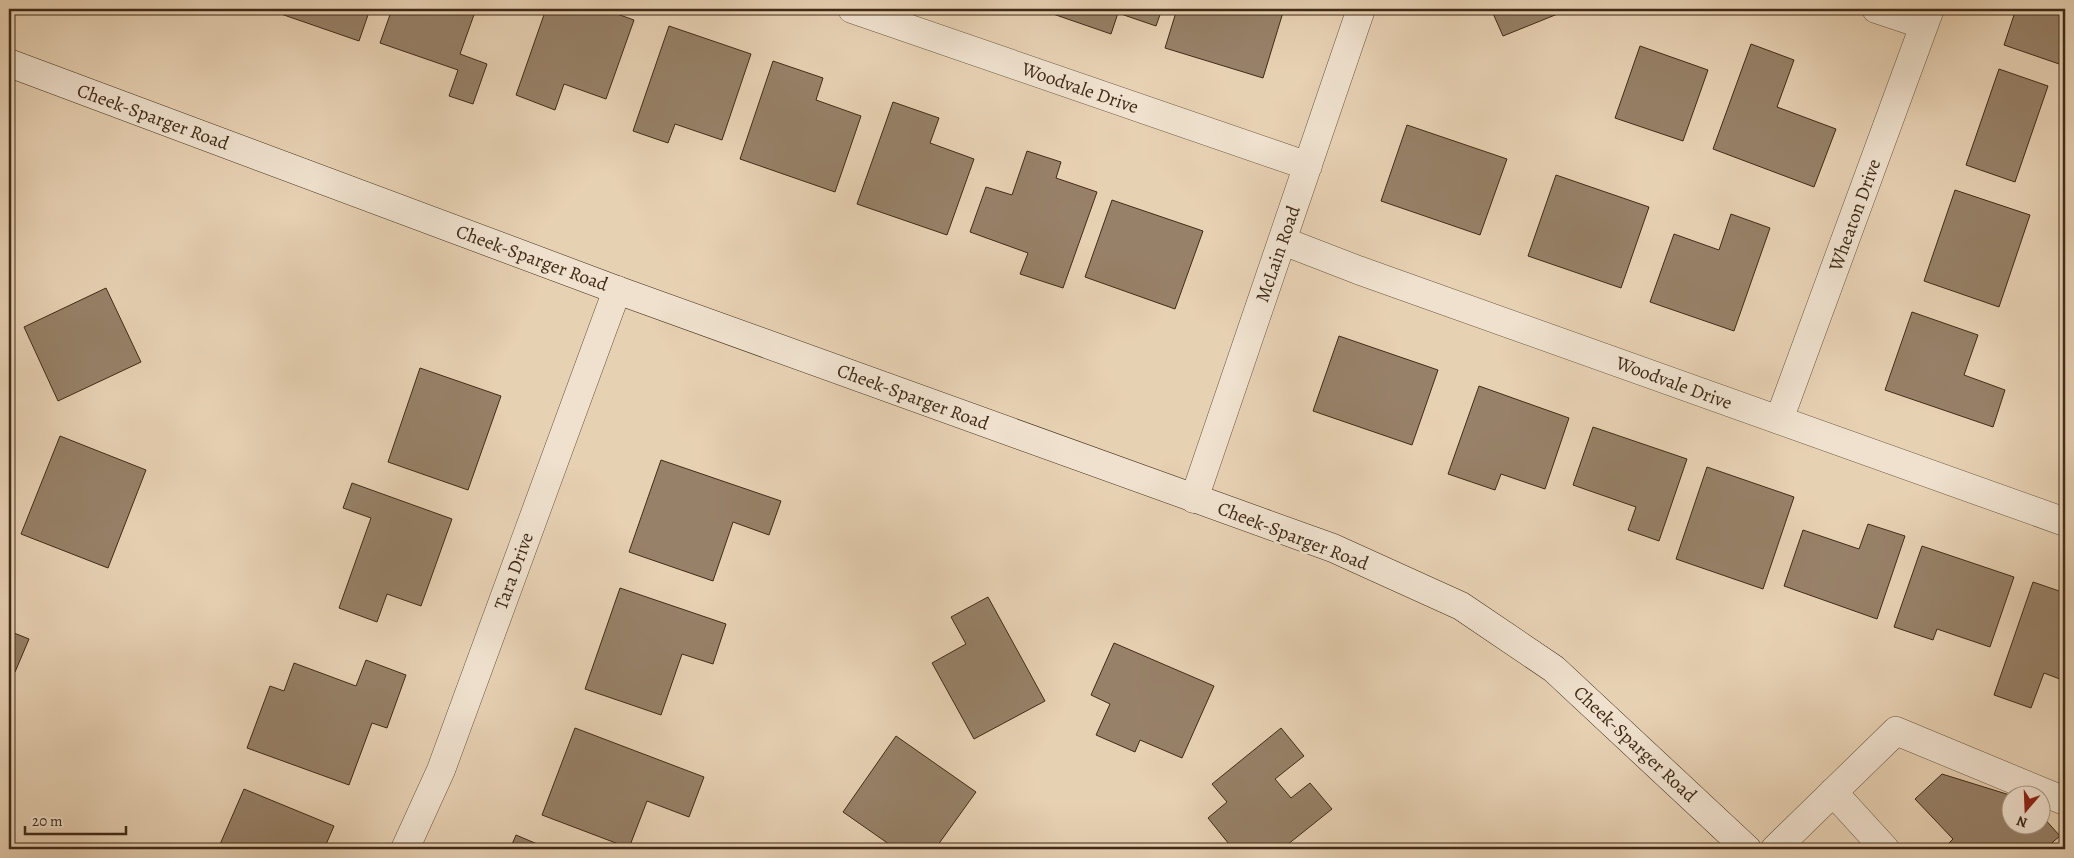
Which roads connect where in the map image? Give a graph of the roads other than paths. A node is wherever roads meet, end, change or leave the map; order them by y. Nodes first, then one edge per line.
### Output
1 (852, 9) edge
2 (1361, 9) edge
3 (1876, 9) edge
4 (1927, 17) edge
5 (9, 63) edge
6 (1308, 166) junction
7 (1283, 241) junction
8 (617, 290) junction
9 (1779, 420) junction
10 (1194, 499) junction
11 (2065, 522) edge
12 (1833, 792) junction
13 (2065, 801) edge
14 (405, 849) edge
15 (1748, 849) edge
16 (1775, 849) edge
17 (1885, 849) edge

1 - 6 street, Woodvale Drive
2 - 6 street, McLain Road
3 - 4 street
4 - 9 street, Wheaton Drive
5 - 8 street, Cheek-Sparger Road
6 - 7 street, McLain Road
7 - 9 street, Woodvale Drive
7 - 10 street, McLain Road
8 - 10 street, Cheek-Sparger Road
8 - 14 street, Tara Drive
9 - 11 street, Woodvale Drive
10 - 15 street, Cheek-Sparger Road
12 - 13 street
12 - 16 street
12 - 17 street

